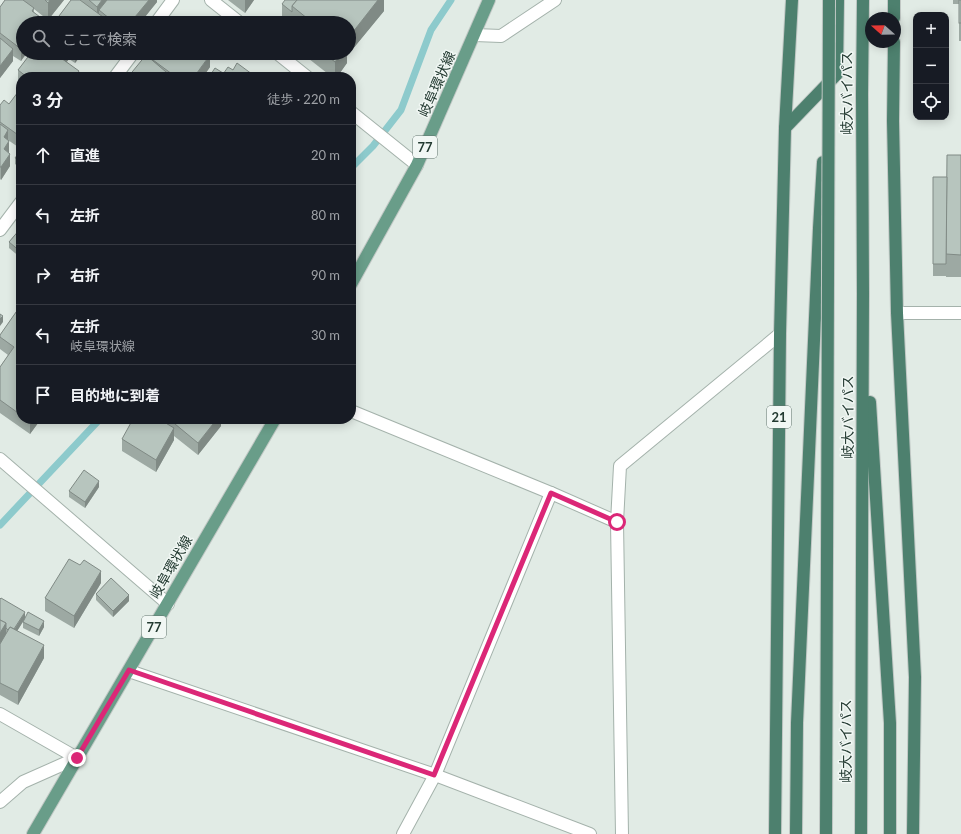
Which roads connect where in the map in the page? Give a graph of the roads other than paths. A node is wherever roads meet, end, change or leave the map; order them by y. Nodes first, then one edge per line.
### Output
1 (173, 0) edge
2 (211, 0) edge
3 (555, 0) edge
4 (792, 0) edge
5 (829, 0) edge
6 (838, 0) edge
7 (863, 0) edge
8 (894, 0) edge
9 (488, 2) edge
10 (894, 12) edge
11 (161, 16) edge
12 (231, 16) edge
13 (475, 35) junction
14 (894, 48) edge
15 (128, 60) edge
16 (287, 60) edge
17 (119, 72) edge
18 (302, 72) edge
19 (828, 95) junction
20 (356, 116) edge
21 (785, 128) junction
22 (417, 165) junction
23 (16, 209) edge
24 (0, 230) edge
25 (356, 275) edge
26 (863, 293) junction
27 (897, 312) junction
28 (961, 313) edge
29 (780, 334) junction
30 (356, 413) edge
31 (272, 424) edge
32 (0, 459) edge
33 (551, 493) junction
34 (617, 522) junction
35 (168, 604) junction
36 (129, 670) junction
37 (0, 714) edge
38 (77, 758) junction
39 (434, 775) junction
40 (0, 802) edge
41 (33, 834) edge
42 (403, 834) edge
43 (590, 834) edge
44 (622, 834) edge
45 (775, 834) edge
46 (796, 834) edge
47 (826, 834) edge
48 (861, 834) edge
49 (890, 834) edge
50 (913, 834) edge

1 - 11 street
2 - 12 street
3 - 13 street
4 - 21 highway, 21
5 - 19 highway, 岐大バイパス / 21, bridge
6 - 21 highway
7 - 26 highway, 岐大バイパス
8 - 10 highway
9 - 13 main road, 岐阜環状線 / 77
13 - 22 main road, 岐阜環状線 / 77
14 - 27 highway
15 - 17 street
16 - 18 street
19 - 46 highway, 21, bridge
19 - 47 highway, 岐大バイパス / 21, bridge
20 - 22 street
21 - 29 highway, 21
22 - 25 main road, 岐阜環状線 / 77
23 - 24 street
26 - 48 highway, 岐大バイパス
26 - 49 highway
27 - 28 street
27 - 50 highway
29 - 34 street
29 - 45 highway, 21
30 - 33 street
31 - 35 main road, 岐阜環状線 / 77
32 - 35 street
33 - 34 street
33 - 39 street
34 - 44 street
35 - 36 main road, 岐阜環状線 / 77
36 - 38 main road, 岐阜環状線 / 77
36 - 39 street
37 - 38 street
38 - 40 street
38 - 41 main road, 岐阜環状線 / 77
39 - 42 street
39 - 43 street

